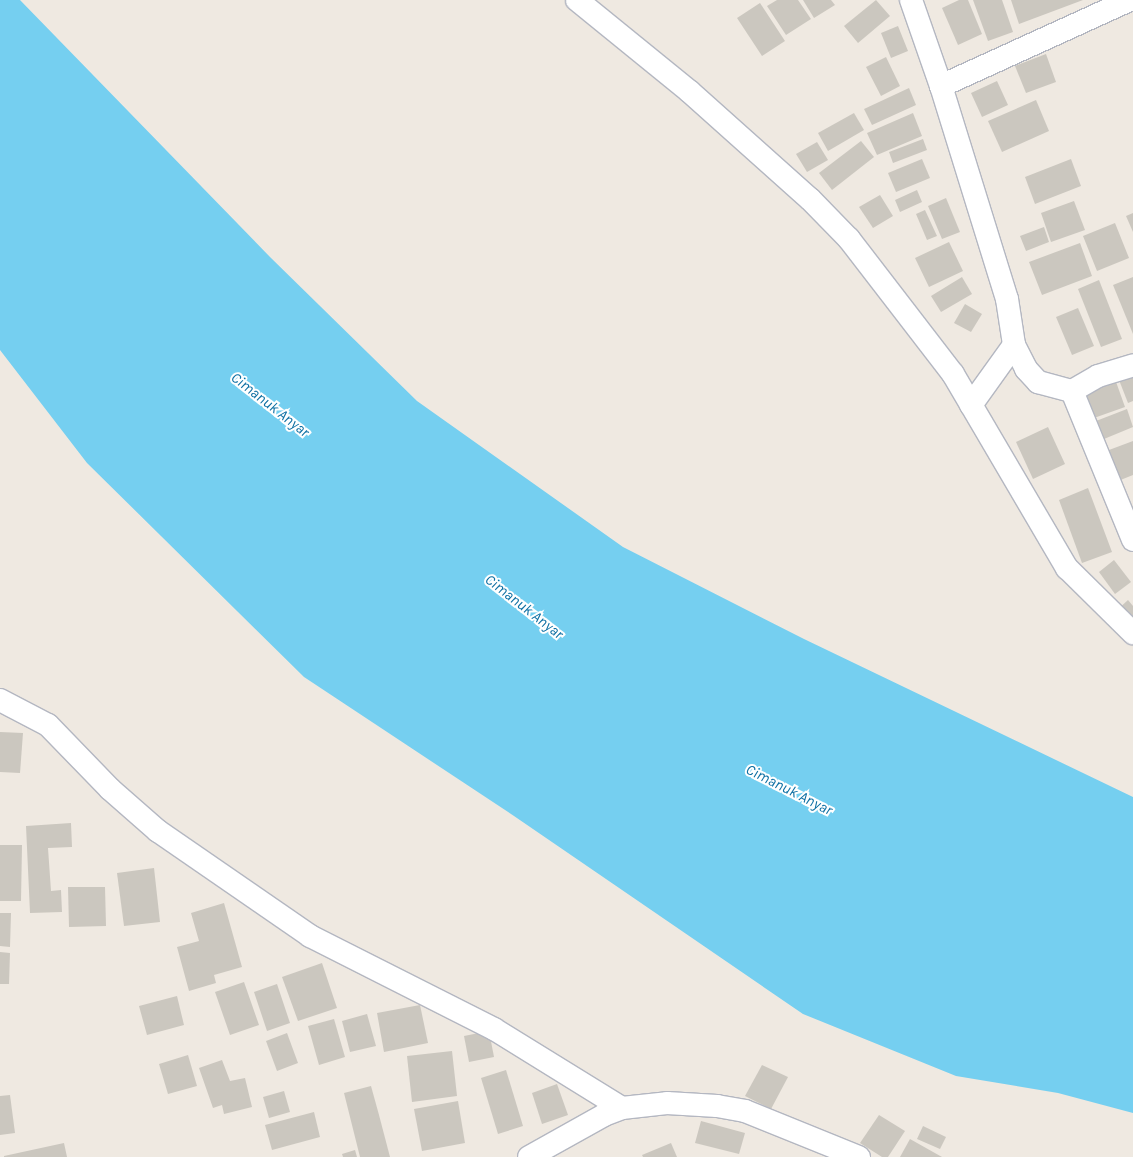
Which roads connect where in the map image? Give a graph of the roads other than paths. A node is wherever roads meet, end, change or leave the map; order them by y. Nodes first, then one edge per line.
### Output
1 (577, 0) edge
2 (911, 0) edge
3 (1130, 0) edge
4 (942, 86) junction
5 (1014, 345) junction
6 (1133, 365) edge
7 (1072, 391) junction
8 (971, 405) junction
9 (1133, 540) edge
10 (1133, 633) edge
11 (0, 700) edge
12 (622, 1108) junction
13 (529, 1157) edge
14 (859, 1157) edge

1 - 8 street
2 - 4 street
3 - 4 street
4 - 5 street
5 - 7 street
5 - 8 street
6 - 7 street
7 - 9 street
8 - 10 street
11 - 12 street
12 - 13 street
12 - 14 street

